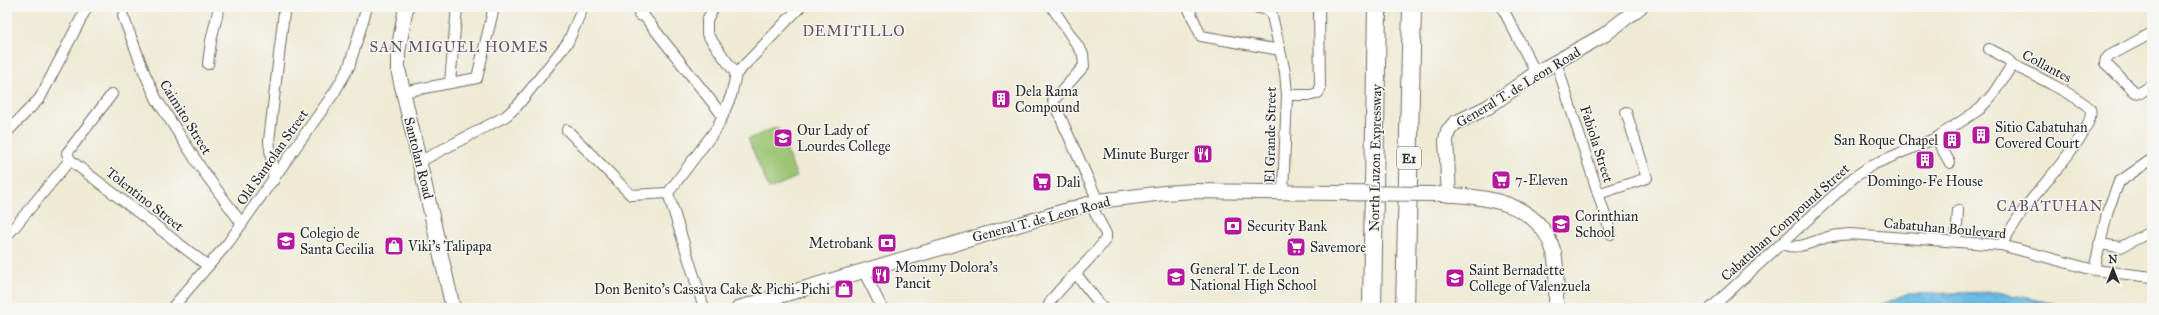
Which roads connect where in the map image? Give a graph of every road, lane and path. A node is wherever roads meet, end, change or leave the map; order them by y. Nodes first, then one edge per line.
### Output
1 (86, 7) edge
2 (219, 7) edge
3 (367, 7) edge
4 (406, 7) edge
5 (457, 7) edge
6 (494, 7) edge
7 (583, 7) edge
8 (714, 7) edge
9 (800, 7) edge
10 (1052, 7) edge
11 (1188, 7) edge
12 (1253, 7) edge
13 (1319, 7) edge
14 (1377, 7) edge
15 (1412, 7) edge
16 (1502, 7) edge
17 (1637, 8) edge
18 (1271, 9) edge
19 (284, 12) dead end
20 (639, 15) dead end
21 (123, 16) dead end
22 (2152, 33) edge
23 (1989, 49) dead end
24 (1280, 50) junction
25 (1556, 62) junction
26 (208, 64) dead end
27 (2012, 65) junction
28 (1536, 73) junction
29 (736, 74) junction
30 (450, 82) junction
31 (2152, 85) edge
32 (403, 92) junction
33 (112, 94) dead end
34 (1287, 95) junction
35 (1626, 112) dead end
36 (723, 116) junction
37 (567, 130) dead end
38 (7, 132) edge
39 (1936, 138) junction
40 (68, 156) junction
41 (2152, 158) edge
42 (421, 161) junction
43 (1950, 163) dead end
44 (274, 180) junction
45 (1283, 192) junction
46 (668, 193) junction
47 (1598, 194) junction
48 (1449, 195) junction
49 (1094, 202) junction
50 (1958, 210) dead end
51 (242, 224) junction
52 (2152, 231) edge
53 (1611, 234) dead end
54 (7, 236) edge
55 (1956, 242) junction
56 (1782, 244) junction
57 (2099, 244) junction
58 (2001, 245) junction
59 (208, 266) junction
60 (863, 270) junction
61 (2094, 270) junction
62 (1076, 274) junction
63 (2152, 278) edge
64 (767, 304) edge
65 (172, 308) edge
66 (453, 308) edge
67 (704, 308) edge
68 (738, 308) edge
69 (882, 308) edge
70 (1048, 308) edge
71 (1103, 308) edge
72 (1372, 308) edge
73 (1405, 308) edge
74 (1556, 308) edge
75 (1711, 308) edge

1 - 38 street
2 - 26 street
3 - 44 street, Old Santolan Street
4 - 32 main road, Santolan Road
5 - 30 street
6 - 30 street
7 - 42 street
8 - 29 street
9 - 29 street
10 - 49 street
11 - 24 street
12 - 18 street
13 - 34 street
14 - 72 highway, North Luzon Expressway
15 - 73 highway, E1
16 - 28 street
17 - 25 main road, General T. de Leon Road
18 - 24 street, El Grande Street
19 - 44 street
20 - 36 street
21 - 51 street, Caimito Street
22 - 31 street
23 - 27 street, Collantes
24 - 34 street, El Grande Street
25 - 28 main road, General T. de Leon Road
25 - 47 street, Fabiola Street
27 - 39 street, Cabatuhan Compound Street
27 - 58 street, Collantes
28 - 48 main road, General T. de Leon Road
29 - 36 street
30 - 32 street
32 - 42 main road, Santolan Road
33 - 40 street
34 - 45 street, El Grande Street
35 - 47 street
36 - 46 street
37 - 46 street
39 - 43 street
39 - 56 street, Cabatuhan Compound Street
40 - 54 street
40 - 59 street, Tolentino Street
41 - 57 street
42 - 66 main road, Santolan Road
44 - 51 street, Old Santolan Street
45 - 48 main road, General T. de Leon Road, bridge
45 - 49 main road, General T. de Leon Road
46 - 67 street
47 - 53 street, Fabiola Street
48 - 74 main road, General T. de Leon Road
49 - 60 main road, General T. de Leon Road
49 - 62 street
50 - 55 street
51 - 59 street, Old Santolan Street
52 - 57 street
55 - 56 street, Cabatuhan Boulevard
55 - 58 street, Cabatuhan Boulevard
56 - 75 street, Cabatuhan Compound Street
57 - 61 street
58 - 61 street, Cabatuhan Boulevard
59 - 65 street, Old Santolan Street
60 - 64 main road, General T. de Leon Road
60 - 69 street
61 - 63 street, Cabatuhan Boulevard
62 - 70 street
62 - 71 street
64 - 68 main road, General T. de Leon Road

